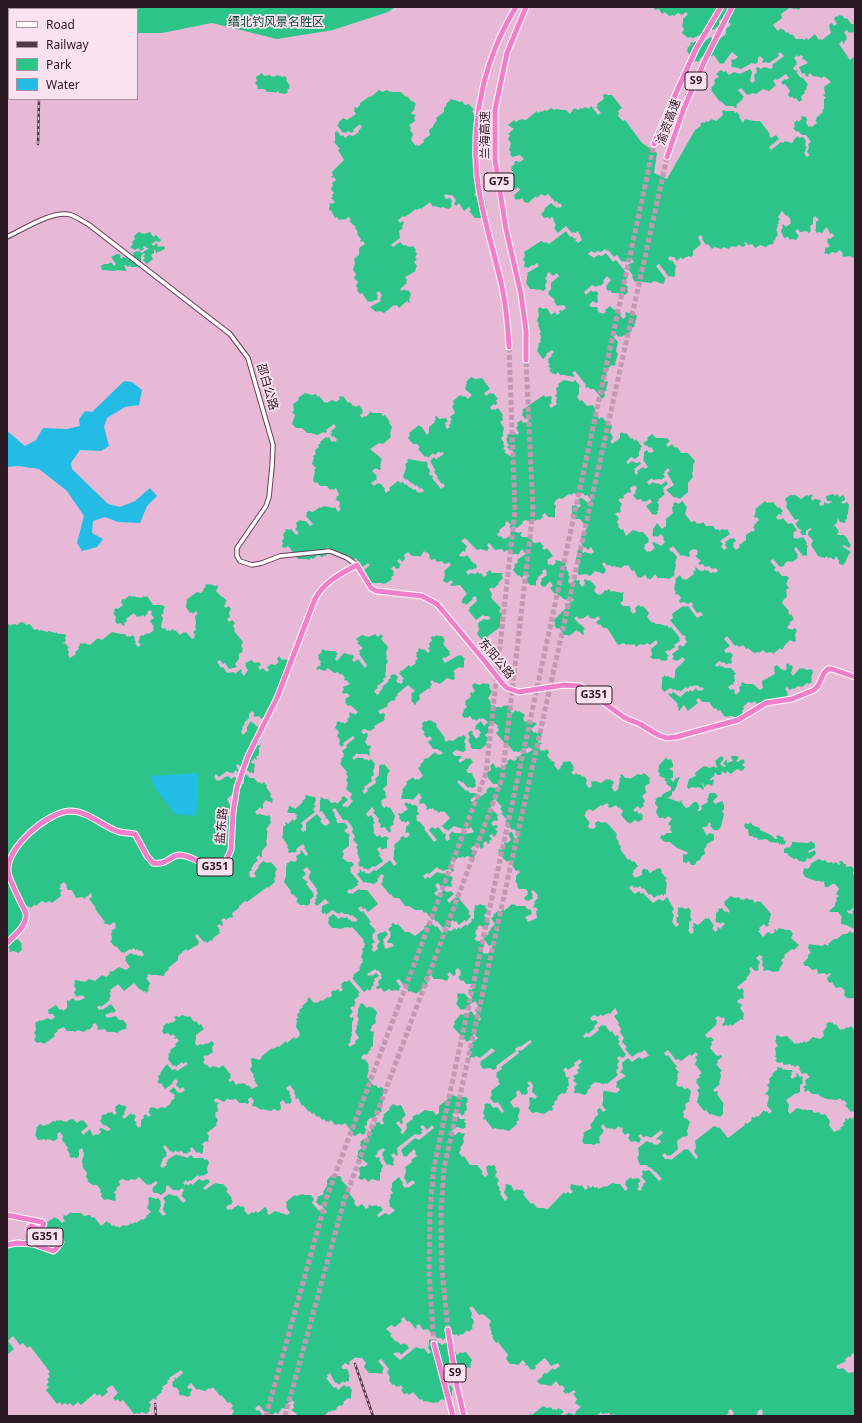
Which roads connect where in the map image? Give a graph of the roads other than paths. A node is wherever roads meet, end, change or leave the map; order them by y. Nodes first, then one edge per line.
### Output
1 (516, 7) edge
2 (526, 7) edge
3 (721, 7) edge
4 (732, 7) edge
5 (654, 144) tunnel mouth
6 (667, 157) tunnel mouth
7 (7, 237) edge
8 (509, 347) tunnel mouth
9 (526, 360) tunnel mouth
10 (357, 565) junction
11 (855, 677) edge
12 (7, 943) edge
13 (7, 1215) edge
14 (7, 1245) edge
15 (448, 1330) tunnel mouth
16 (434, 1344) tunnel mouth
17 (453, 1416) edge
18 (464, 1416) edge

1 - 8 highway, 兰海高速 / G75
2 - 9 highway, 兰海高速 / G75
3 - 5 highway, 渝资高速 / S9
4 - 6 highway, 渝资高速 / S9
7 - 10 street, 邵白公路
10 - 11 highway, 东阳公路 / G351
10 - 12 highway, 盐东路 / G351
13 - 14 highway, G351
15 - 18 highway, S9
16 - 17 highway, S9

